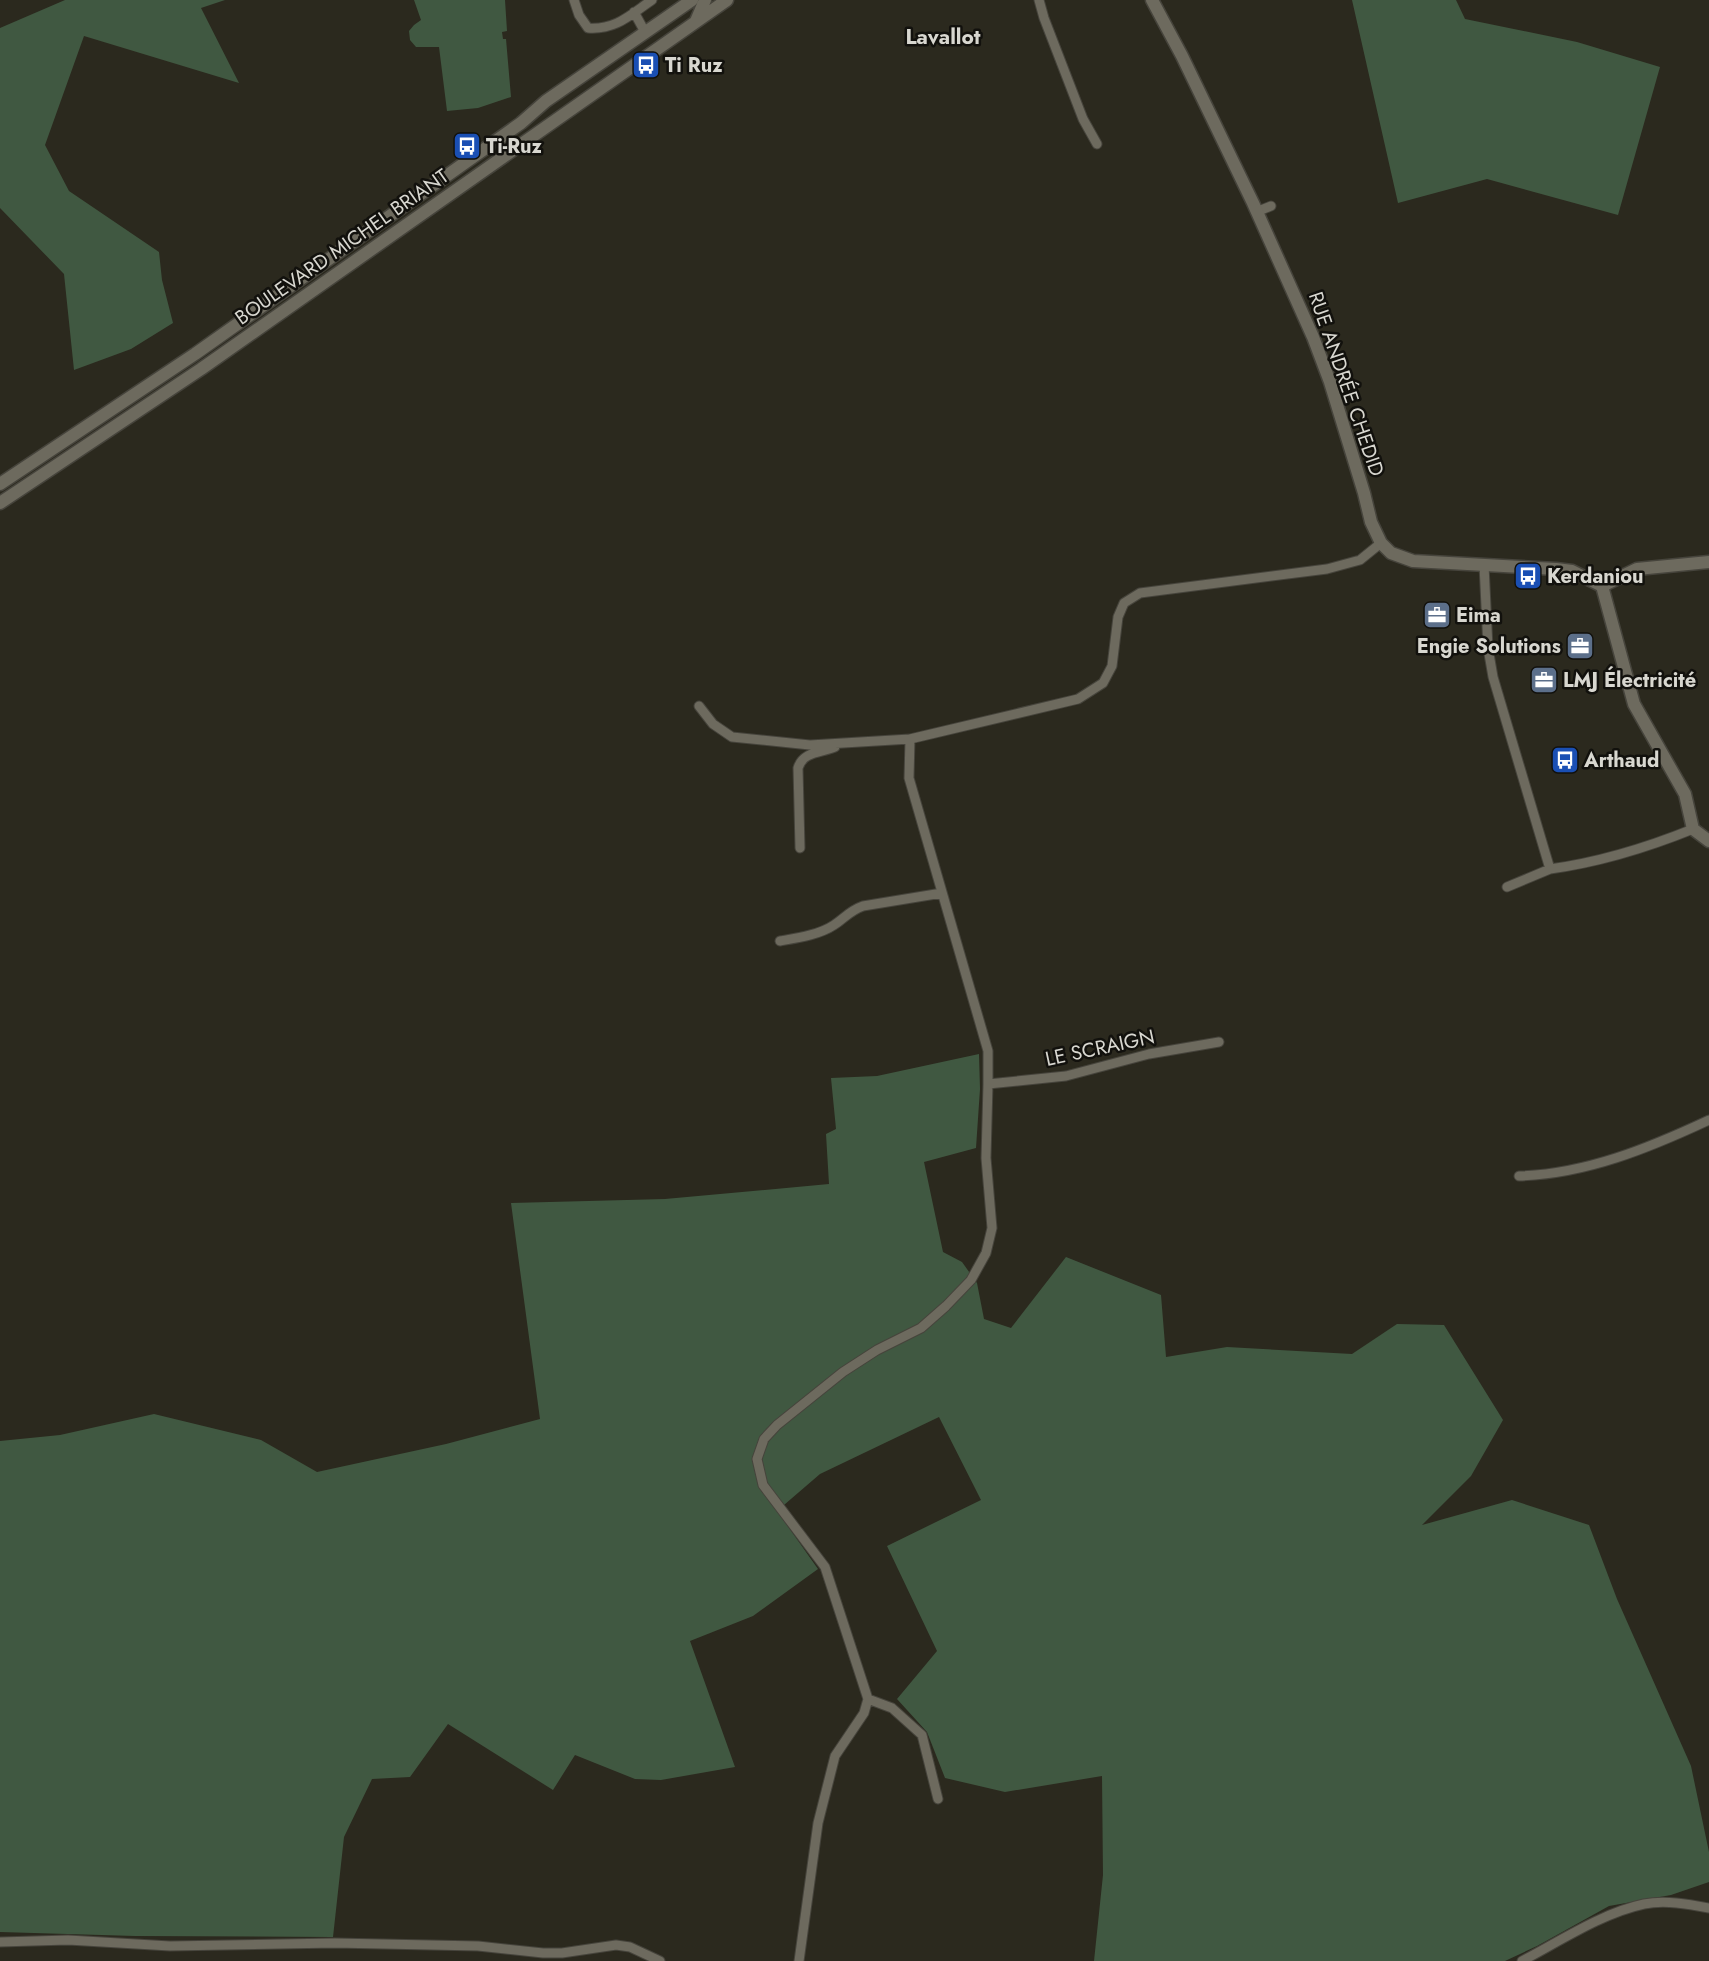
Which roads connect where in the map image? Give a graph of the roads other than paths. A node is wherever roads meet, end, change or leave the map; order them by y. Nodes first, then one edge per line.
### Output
1 (574, 0) edge
2 (652, 0) edge
3 (692, 0) edge
4 (705, 0) edge
5 (727, 0) edge
6 (1038, 0) edge
7 (1152, 0) edge
8 (634, 12) junction
9 (696, 21) junction
10 (645, 32) junction
11 (1097, 144) dead end
12 (1271, 206) dead end
13 (1256, 212) junction
14 (0, 484) edge
15 (0, 503) edge
16 (1381, 543) junction
17 (1709, 562) edge
18 (1484, 565) junction
19 (1602, 586) junction
20 (699, 706) dead end
21 (910, 739) junction
22 (842, 743) junction
23 (1693, 829) junction
24 (1709, 841) edge
25 (800, 848) dead end
26 (1550, 869) junction
27 (1507, 887) dead end
28 (942, 893) junction
29 (780, 941) dead end
30 (1219, 1042) dead end
31 (988, 1084) junction
32 (1709, 1120) edge
33 (1519, 1176) dead end
34 (868, 1699) junction
35 (938, 1799) dead end
36 (1709, 1908) edge
37 (0, 1942) edge
38 (660, 1961) edge
39 (799, 1961) edge
40 (1522, 1961) edge

1 - 8 street
2 - 8 street
3 - 10 main road, BOULEVARD MICHEL BRIANT
4 - 9 main road
5 - 9 main road, BOULEVARD MICHEL BRIANT
6 - 11 street
7 - 13 main road, RUE ANDRÉE CHEDID
8 - 10 street
9 - 15 main road, BOULEVARD MICHEL BRIANT
10 - 14 main road, BOULEVARD MICHEL BRIANT
12 - 13 street
13 - 16 main road, RUE ANDRÉE CHEDID
16 - 18 main road
16 - 21 street
17 - 19 main road
18 - 19 main road
18 - 26 street
19 - 23 main road
20 - 22 street
21 - 22 street
21 - 28 street
22 - 25 street
23 - 24 main road
23 - 26 street
26 - 27 street
28 - 29 street
28 - 31 street
30 - 31 street, LE SCRAIGN
31 - 34 street
32 - 33 street
34 - 35 street
34 - 39 street
36 - 40 street
37 - 38 street

